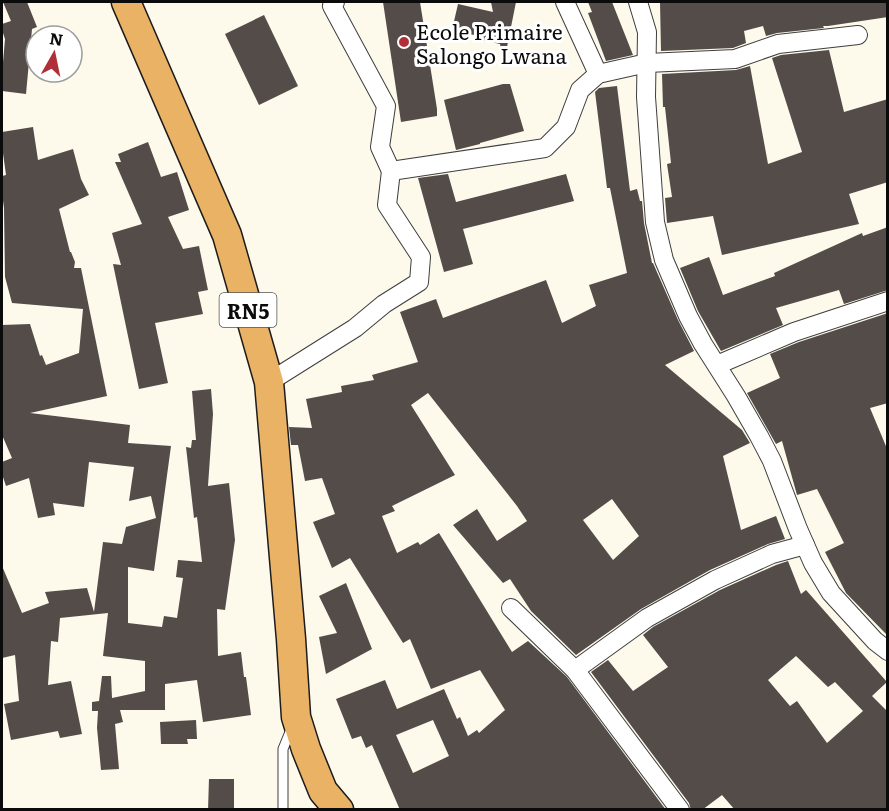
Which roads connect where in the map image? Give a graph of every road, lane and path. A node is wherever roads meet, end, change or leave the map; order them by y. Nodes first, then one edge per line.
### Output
1 (126, 2) edge
2 (336, 2) edge
3 (565, 2) edge
4 (638, 2) edge
5 (858, 35) dead end
6 (647, 63) junction
7 (598, 74) junction
8 (391, 171) junction
9 (888, 301) edge
10 (717, 365) junction
11 (268, 382) junction
12 (805, 545) junction
13 (511, 609) dead end
14 (888, 651) edge
15 (575, 670) junction
16 (296, 717) junction
17 (283, 810) edge
18 (339, 810) edge
19 (680, 810) edge

1 - 11 highway, RN5
2 - 8 street
3 - 7 street
4 - 6 street
5 - 6 street
6 - 7 street
6 - 10 street
7 - 8 street
8 - 11 street
9 - 10 street
10 - 12 street
11 - 16 highway, RN5
12 - 14 street
12 - 15 street
13 - 15 street
15 - 19 street
16 - 17 lane
16 - 18 highway, RN5

